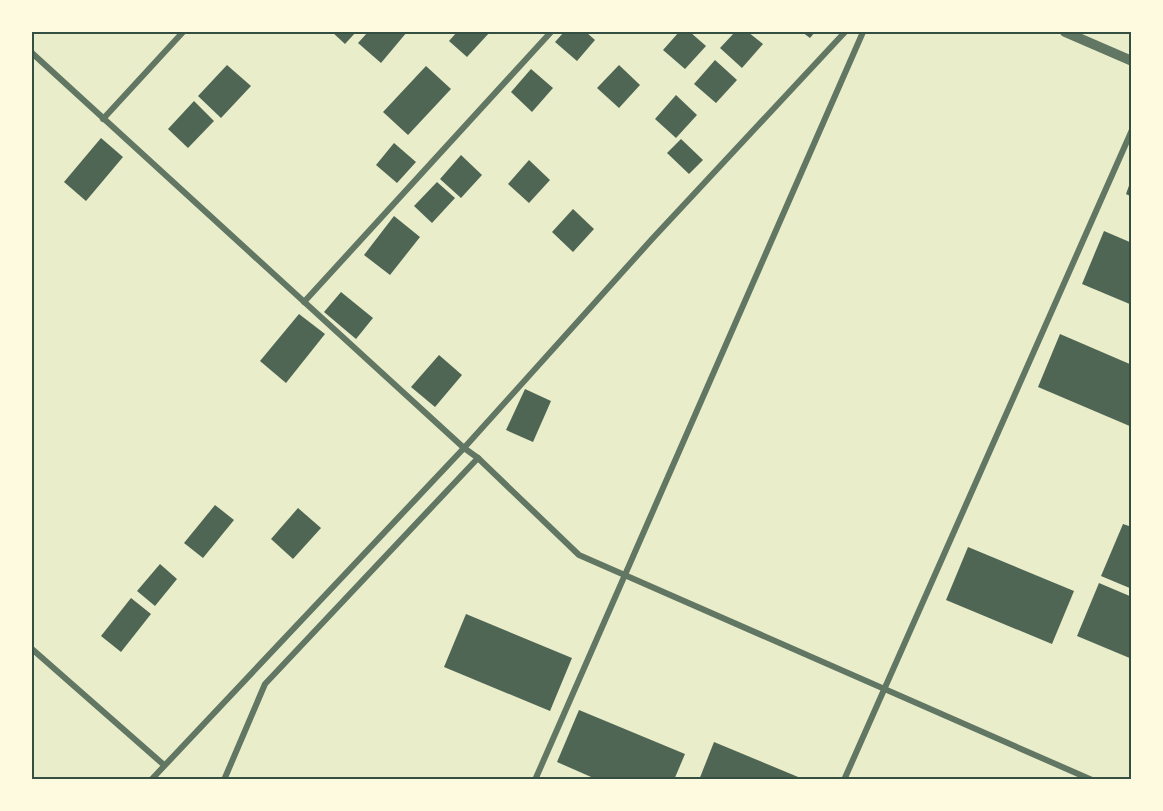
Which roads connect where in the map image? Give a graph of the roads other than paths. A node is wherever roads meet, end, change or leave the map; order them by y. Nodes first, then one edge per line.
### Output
1 (183, 32) edge
2 (551, 32) edge
3 (845, 32) edge
4 (863, 32) edge
5 (1065, 32) edge
6 (32, 53) edge
7 (1131, 61) edge
8 (103, 119) junction
9 (1131, 130) edge
10 (304, 302) junction
11 (464, 448) junction
12 (478, 458) junction
13 (623, 576) junction
14 (32, 649) edge
15 (884, 687) junction
16 (164, 765) junction
17 (151, 780) edge
18 (224, 780) edge
19 (535, 780) edge
20 (844, 780) edge
21 (1092, 780) edge

1 - 8 street
2 - 10 street
3 - 11 street
4 - 13 street
5 - 7 street
6 - 8 street
8 - 10 street
9 - 15 street
10 - 11 street
11 - 12 street
11 - 16 street
12 - 13 street
12 - 18 street
13 - 15 street
13 - 19 street
14 - 16 street
15 - 20 street
15 - 21 street
16 - 17 street

